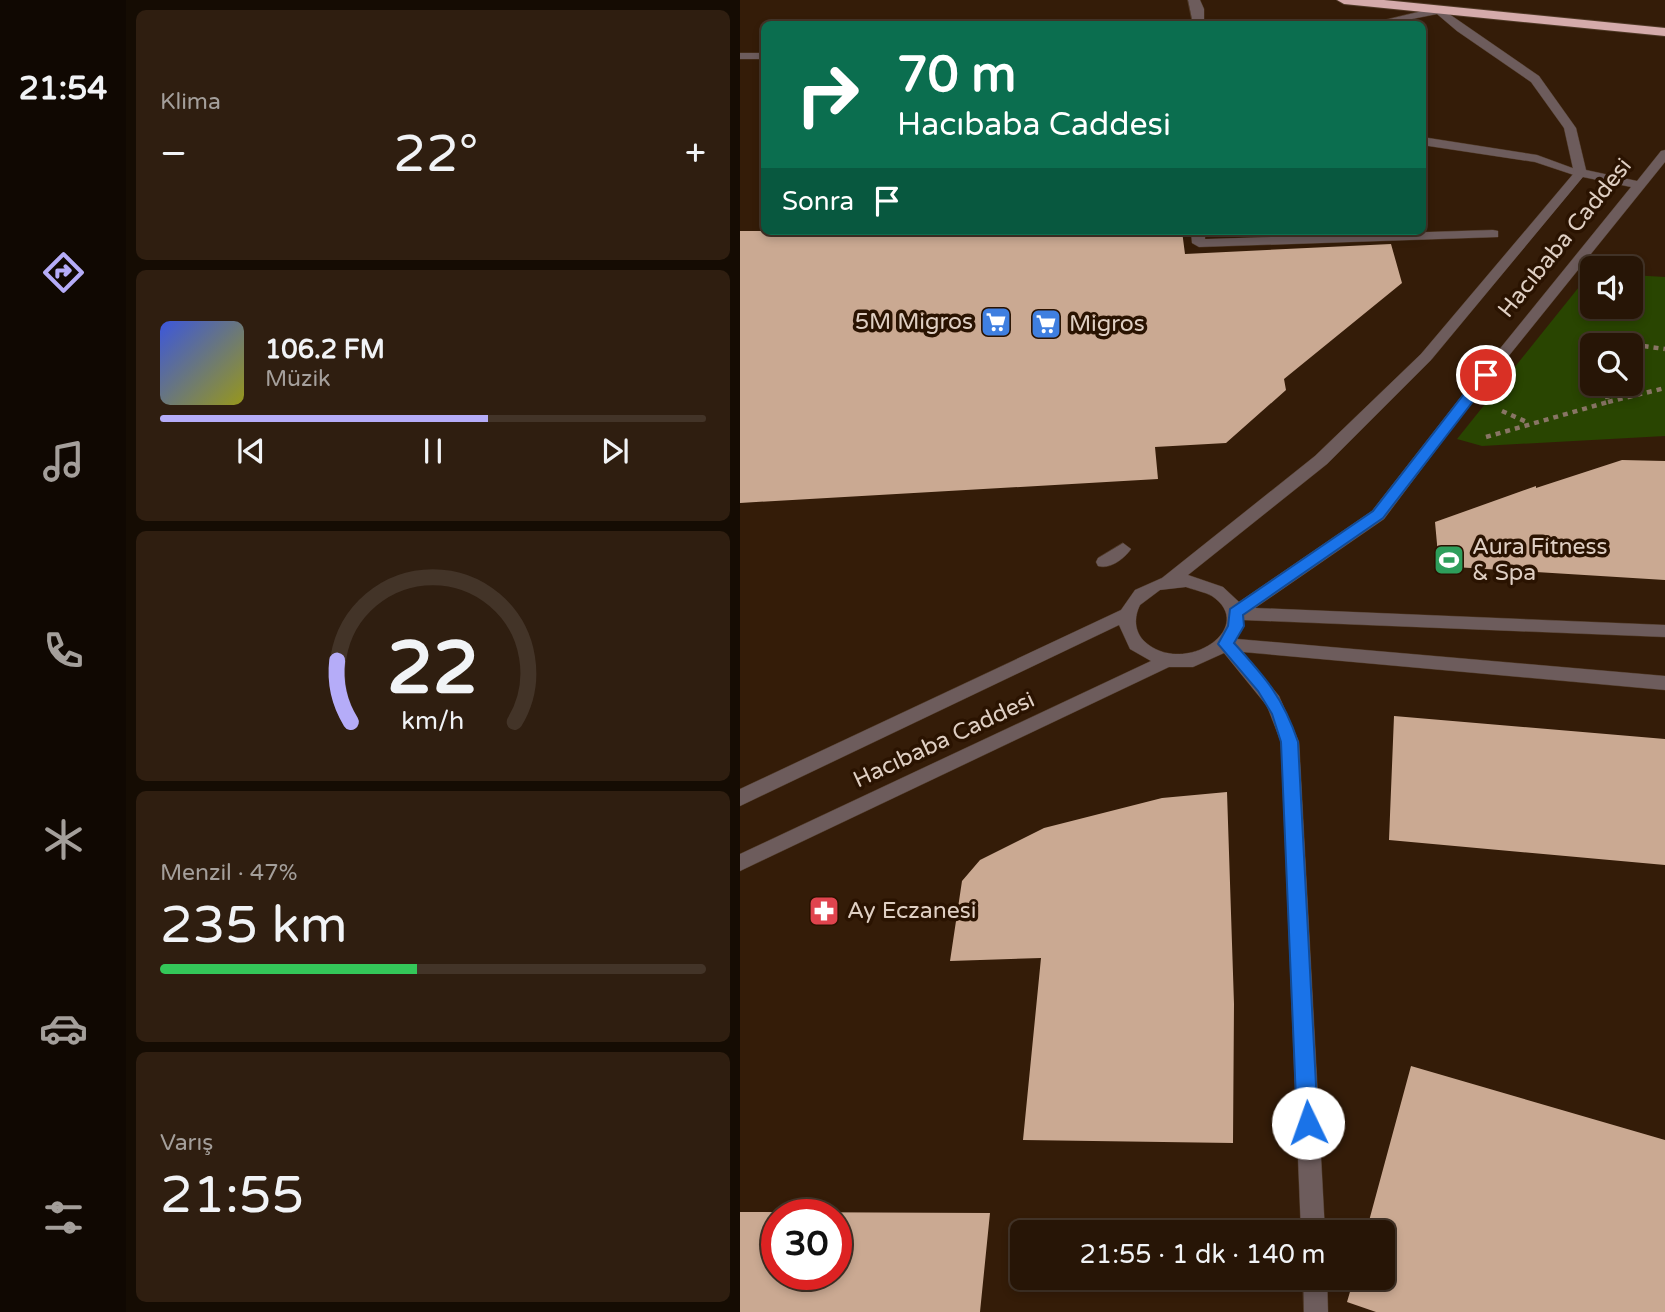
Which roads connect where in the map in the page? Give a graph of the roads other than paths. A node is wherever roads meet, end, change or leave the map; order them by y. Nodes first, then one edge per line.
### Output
1 (1194, 0) edge
2 (1344, 0) edge
3 (1440, 5) edge
4 (1199, 21) edge
5 (1384, 21) edge
6 (1665, 32) edge
7 (740, 56) edge
8 (761, 56) edge
9 (1426, 142) edge
10 (1665, 154) edge
11 (1580, 173) junction
12 (1640, 185) junction
13 (1493, 234) dead end
14 (1198, 235) edge
15 (1123, 549) dead end
16 (1104, 562) dead end
17 (1168, 582) junction
18 (1235, 613) junction
19 (1127, 614) junction
20 (1665, 631) edge
21 (1226, 644) junction
22 (1169, 660) junction
23 (1665, 683) edge
24 (740, 798) edge
25 (740, 863) edge
26 (1312, 1220) edge
27 (1315, 1290) edge
28 (1316, 1312) edge

1 - 4 street
2 - 3 highway
3 - 5 street
3 - 6 highway
3 - 11 street
7 - 8 street
9 - 11 street
10 - 12 street, Hacıbaba Caddesi
11 - 12 street
11 - 17 street
12 - 18 street, Hacıbaba Caddesi
13 - 14 street
15 - 16 street
17 - 18 street
17 - 19 street
18 - 20 street
18 - 21 street
19 - 22 street
19 - 24 street
21 - 22 street
21 - 23 street
21 - 26 street
22 - 25 street, Hacıbaba Caddesi
27 - 28 street

